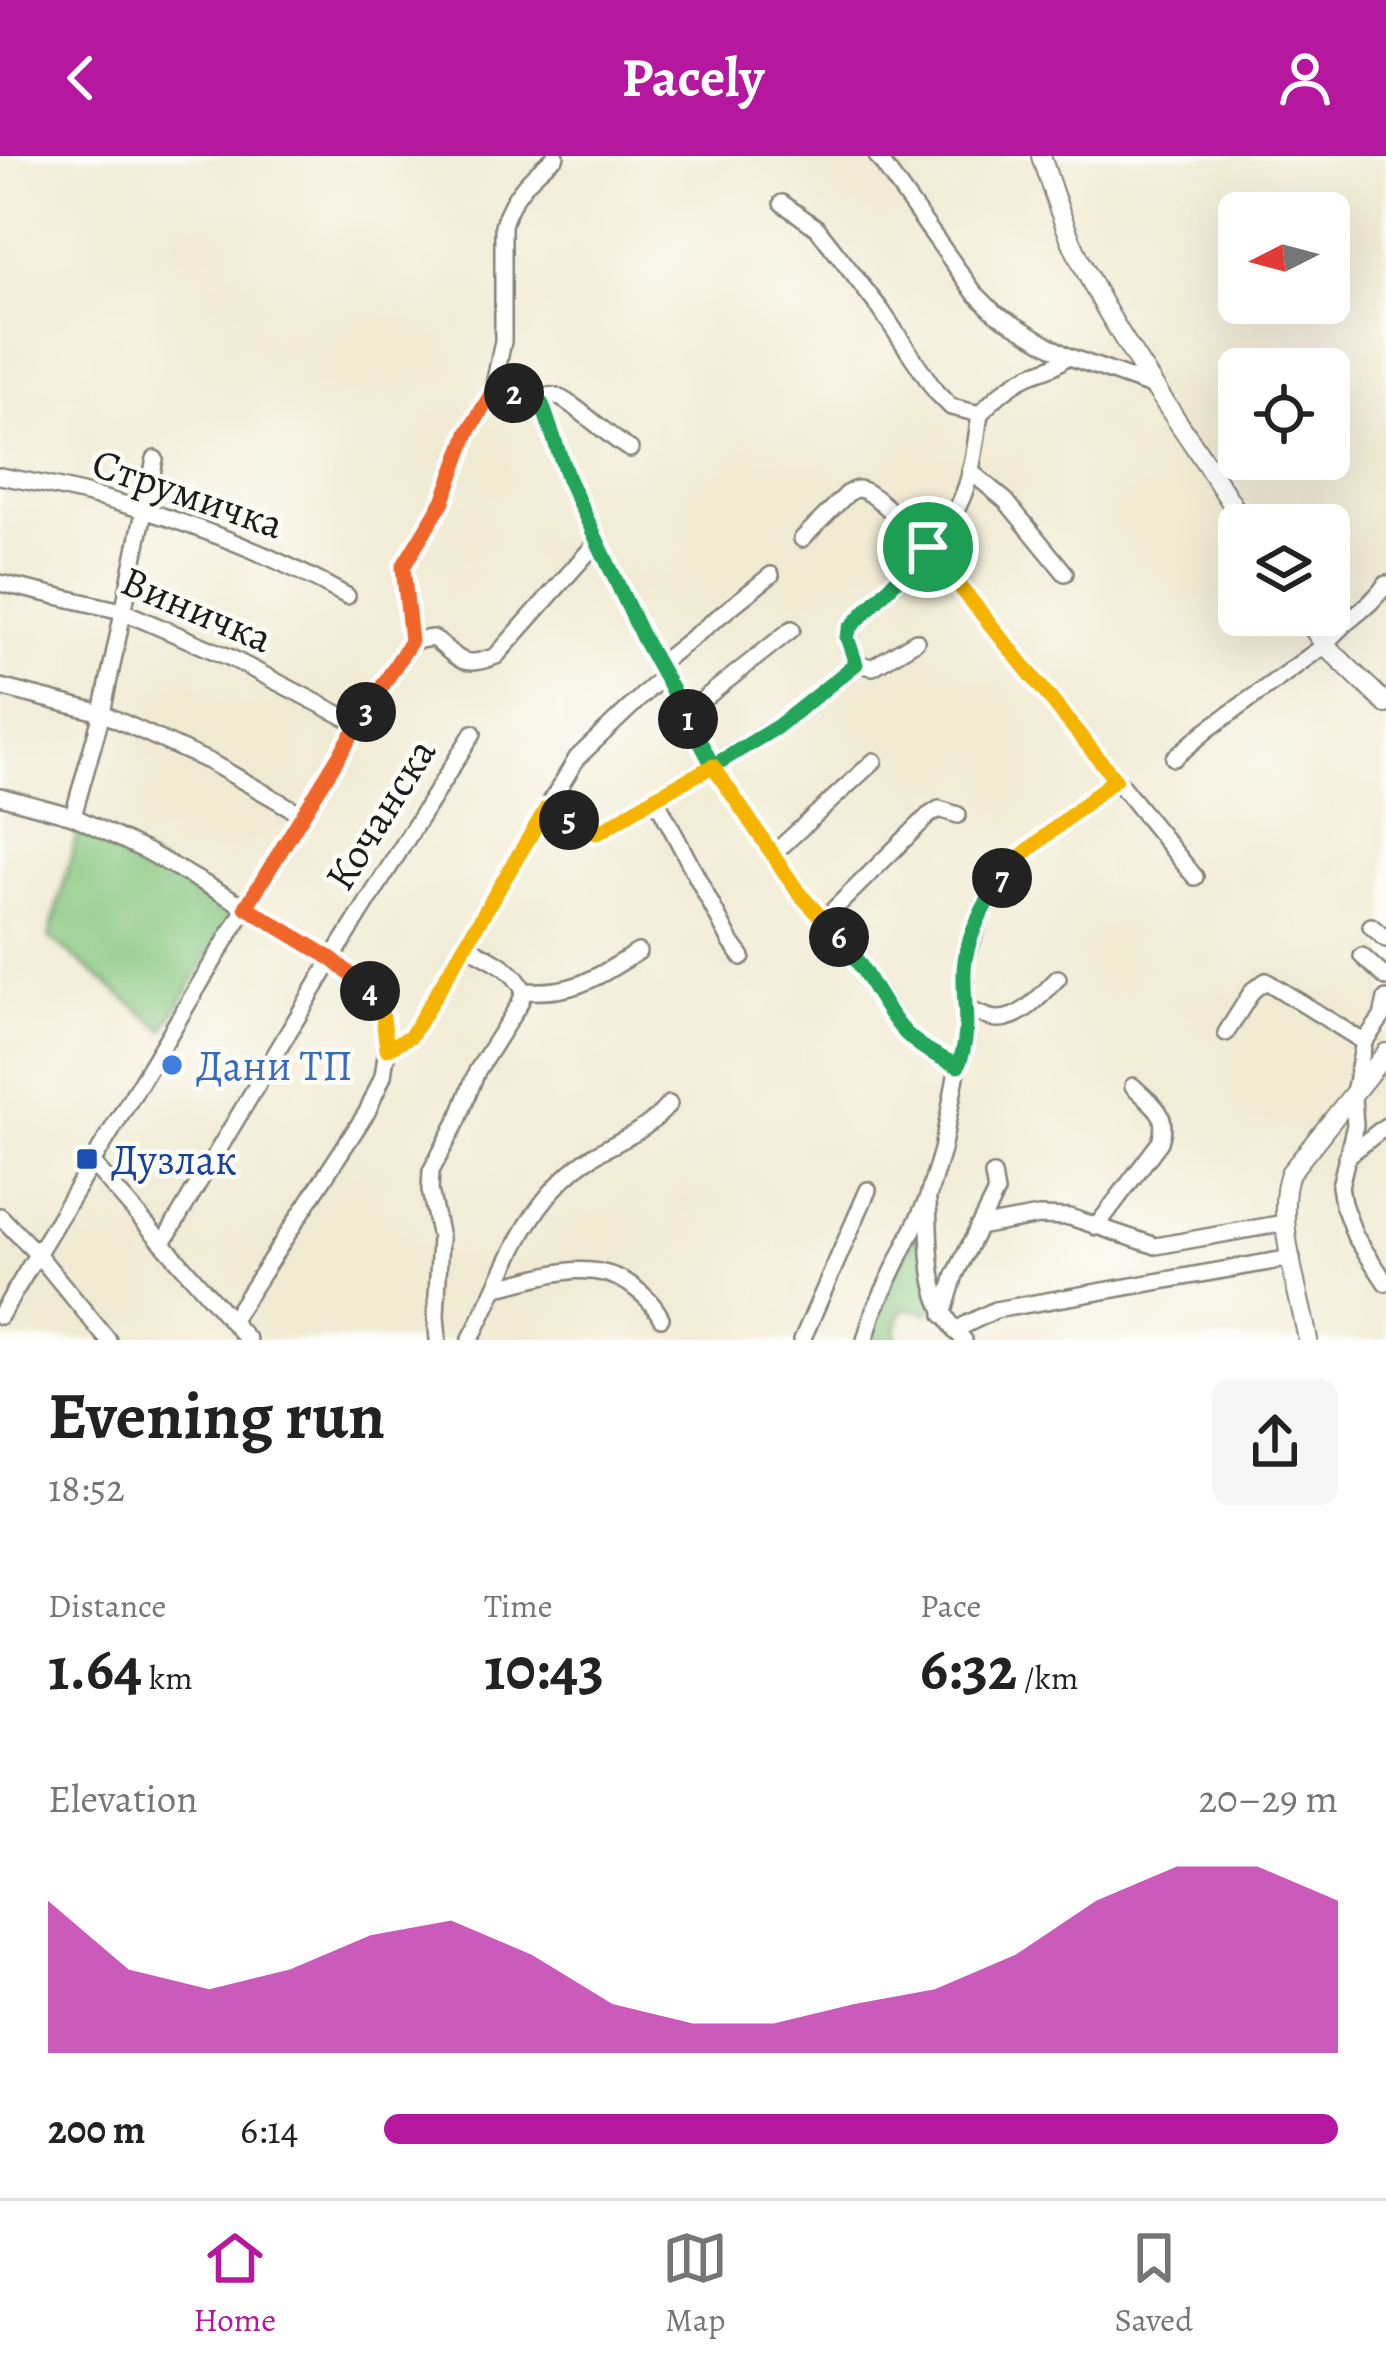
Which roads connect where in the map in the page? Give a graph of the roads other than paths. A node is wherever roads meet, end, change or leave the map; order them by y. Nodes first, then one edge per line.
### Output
1 (556, 156) edge
2 (877, 156) edge
3 (1041, 156) edge
4 (782, 203) dead end
5 (1066, 356) junction
6 (1154, 387) junction
7 (493, 391) junction
8 (542, 404) junction
9 (980, 414) junction
10 (629, 449) dead end
11 (155, 459) dead end
12 (970, 471) junction
13 (0, 476) edge
14 (1232, 504) edge
15 (144, 511) junction
16 (802, 538) dead end
17 (598, 541) junction
18 (928, 547) junction
19 (1065, 573) dead end
20 (771, 575) dead end
21 (0, 583) edge
22 (1386, 584) edge
23 (347, 596) dead end
24 (122, 611) junction
25 (792, 629) dead end
26 (1319, 636) edge
27 (916, 640) dead end
28 (411, 641) junction
29 (1325, 644) junction
30 (856, 664) junction
31 (661, 670) junction
32 (0, 687) edge
33 (1386, 704) edge
34 (102, 713) junction
35 (686, 713) junction
36 (358, 724) junction
37 (472, 733) dead end
38 (1174, 758) dead end
39 (874, 761) dead end
40 (713, 766) junction
41 (1115, 779) junction
42 (0, 796) edge
43 (655, 797) junction
44 (546, 809) junction
45 (303, 814) junction
46 (958, 815) dead end
47 (74, 816) junction
48 (772, 855) junction
49 (1196, 877) dead end
50 (246, 907) junction
51 (823, 920) junction
52 (1371, 926) dead end
53 (1386, 939) edge
54 (465, 945) junction
55 (638, 952) dead end
56 (1362, 956) dead end
57 (742, 957) dead end
58 (332, 959) junction
59 (1386, 978) edge
60 (1058, 979) dead end
61 (524, 991) junction
62 (1386, 999) edge
63 (967, 1009) junction
64 (1384, 1017) edge
65 (1226, 1033) dead end
66 (1364, 1042) junction
67 (387, 1049) junction
68 (1386, 1053) edge
69 (958, 1066) junction
70 (1133, 1086) dead end
71 (1353, 1098) junction
72 (668, 1104) dead end
73 (1386, 1126) edge
74 (1345, 1157) junction
75 (93, 1164) junction
76 (993, 1174) dead end
77 (868, 1190) dead end
78 (927, 1200) junction
79 (0, 1216) edge
80 (1285, 1223) junction
81 (1096, 1226) junction
82 (978, 1227) junction
83 (164, 1241) junction
84 (39, 1256) junction
85 (1292, 1258) junction
86 (1386, 1283) edge
87 (496, 1288) junction
88 (943, 1315) junction
89 (0, 1316) edge
90 (661, 1318) dead end
91 (231, 1321) junction
92 (960, 1336) edge
93 (106, 1339) edge
94 (248, 1340) edge
95 (438, 1340) edge
96 (470, 1340) edge
97 (802, 1340) edge
98 (865, 1340) edge
99 (1308, 1340) edge

1 - 7 street
2 - 5 street
3 - 6 street
4 - 9 street
5 - 6 street
5 - 9 street
6 - 14 street
7 - 8 street
7 - 28 street
8 - 10 street
8 - 17 street
9 - 12 street
11 - 15 street
12 - 18 street
12 - 19 street
13 - 15 street, Струмичка
15 - 23 street, Струмичка
15 - 24 street
16 - 18 street
17 - 28 street
17 - 31 street
18 - 30 street
18 - 41 street
20 - 31 street
21 - 24 street, Виничка
22 - 29 street
24 - 34 street
24 - 36 street, Виничка
25 - 35 street
26 - 29 street
27 - 30 street
28 - 36 street
29 - 33 street
29 - 38 street
30 - 40 street
31 - 35 street
31 - 44 street
32 - 34 street
34 - 45 street
34 - 47 street
35 - 40 street
36 - 45 street
37 - 58 street, Кочанска
39 - 48 street
40 - 43 street
40 - 48 street
41 - 49 street
41 - 63 street
42 - 47 street
43 - 44 street
43 - 57 street
44 - 54 street
45 - 50 street
46 - 51 street
47 - 50 street
48 - 51 street
50 - 58 street
50 - 75 street
51 - 69 street
52 - 53 street
54 - 61 street
54 - 67 street
55 - 61 street
56 - 59 street
58 - 67 street
58 - 83 street, Кочанска
60 - 63 street
61 - 95 street
62 - 64 street
63 - 69 street
64 - 66 street
65 - 66 street
66 - 71 street
67 - 91 street
68 - 71 street
69 - 78 street
70 - 81 street
71 - 74 street
71 - 80 street
72 - 87 street
73 - 74 street
74 - 86 street
75 - 83 street
75 - 84 street
76 - 82 street
77 - 97 street
78 - 88 street
78 - 98 street
79 - 84 street
80 - 81 street
80 - 85 street
81 - 82 street
82 - 88 street
83 - 91 street
84 - 89 street
84 - 93 street
85 - 92 street
85 - 99 street
87 - 90 street
87 - 96 street
88 - 92 street
91 - 94 street

